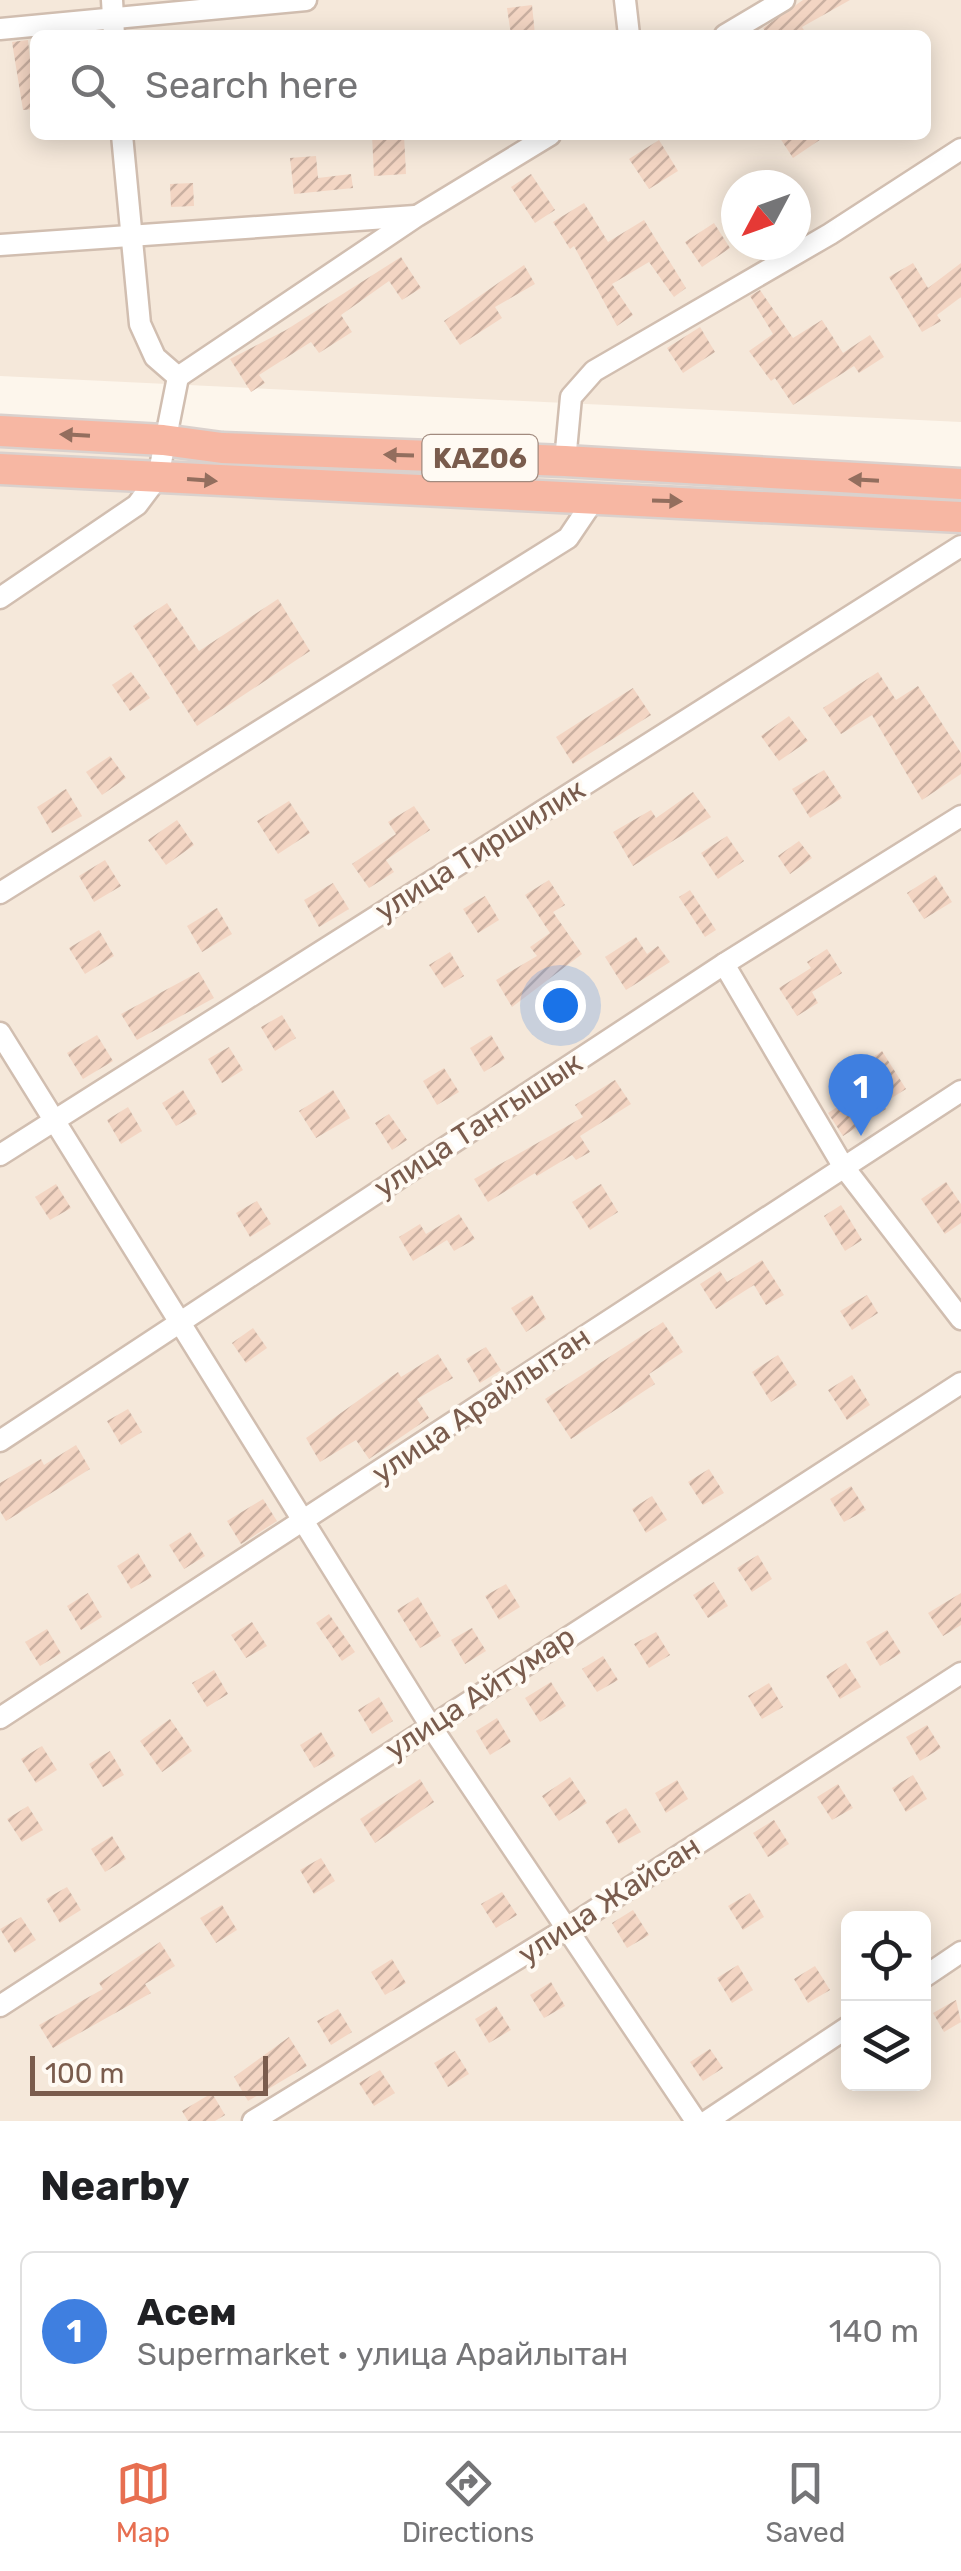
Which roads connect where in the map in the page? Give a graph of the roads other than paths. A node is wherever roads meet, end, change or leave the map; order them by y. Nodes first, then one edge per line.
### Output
1 (306, 0) edge
2 (625, 0) edge
3 (784, 0) edge
4 (113, 18) edge
5 (0, 28) edge
6 (628, 30) edge
7 (733, 30) edge
8 (122, 140) edge
9 (542, 140) edge
10 (961, 149) edge
11 (416, 216) junction
12 (130, 234) junction
13 (0, 245) edge
14 (178, 376) junction
15 (0, 432) edge
16 (163, 440) junction
17 (565, 461) junction
18 (0, 469) edge
19 (158, 477) junction
20 (961, 484) edge
21 (595, 498) junction
22 (961, 517) edge
23 (961, 546) edge
24 (0, 598) edge
25 (961, 816) edge
26 (0, 893) edge
27 (724, 964) junction
28 (0, 1033) edge
29 (961, 1090) edge
30 (56, 1119) junction
31 (0, 1155) edge
32 (843, 1166) junction
33 (181, 1318) junction
34 (961, 1319) edge
35 (961, 1383) edge
36 (0, 1441) edge
37 (302, 1524) junction
38 (961, 1672) edge
39 (0, 1718) edge
40 (430, 1726) junction
41 (569, 1926) junction
42 (961, 1952) edge
43 (931, 1972) edge
44 (0, 2006) edge
45 (841, 2032) edge
46 (253, 2121) edge
47 (696, 2121) edge
48 (707, 2121) edge

1 - 4 street
2 - 6 street
3 - 7 street
4 - 5 street
8 - 12 street
9 - 11 street
10 - 17 street
11 - 12 street
11 - 14 street
12 - 13 street
12 - 14 street
14 - 16 street
16 -> 15 highway, KАZ06
17 -> 16 highway, KАZ06
16 - 19 street
20 -> 17 highway, KАZ06
18 - 19 highway, KАZ06
19 -> 21 highway, KАZ06
19 - 24 street
21 -> 22 highway, KАZ06
21 - 26 street
23 - 30 street, улица Тиршилик
25 - 27 street, улица Тангышык
27 - 32 street
27 - 33 street, улица Тангышык
28 - 30 street
29 - 32 street, улица Арайлытан
30 - 31 street, улица Тиршилик
30 - 33 street
32 - 34 street
32 - 37 street, улица Арайлытан
33 - 36 street, улица Тангышык
33 - 37 street
35 - 40 street, улица Айтумар
37 - 39 street, улица Арайлытан
37 - 40 street
38 - 41 street, улица Жайсан
40 - 41 street
40 - 44 street, улица Айтумар
41 - 46 street, улица Жайсан
41 - 47 street
42 - 43 street
45 - 48 street

